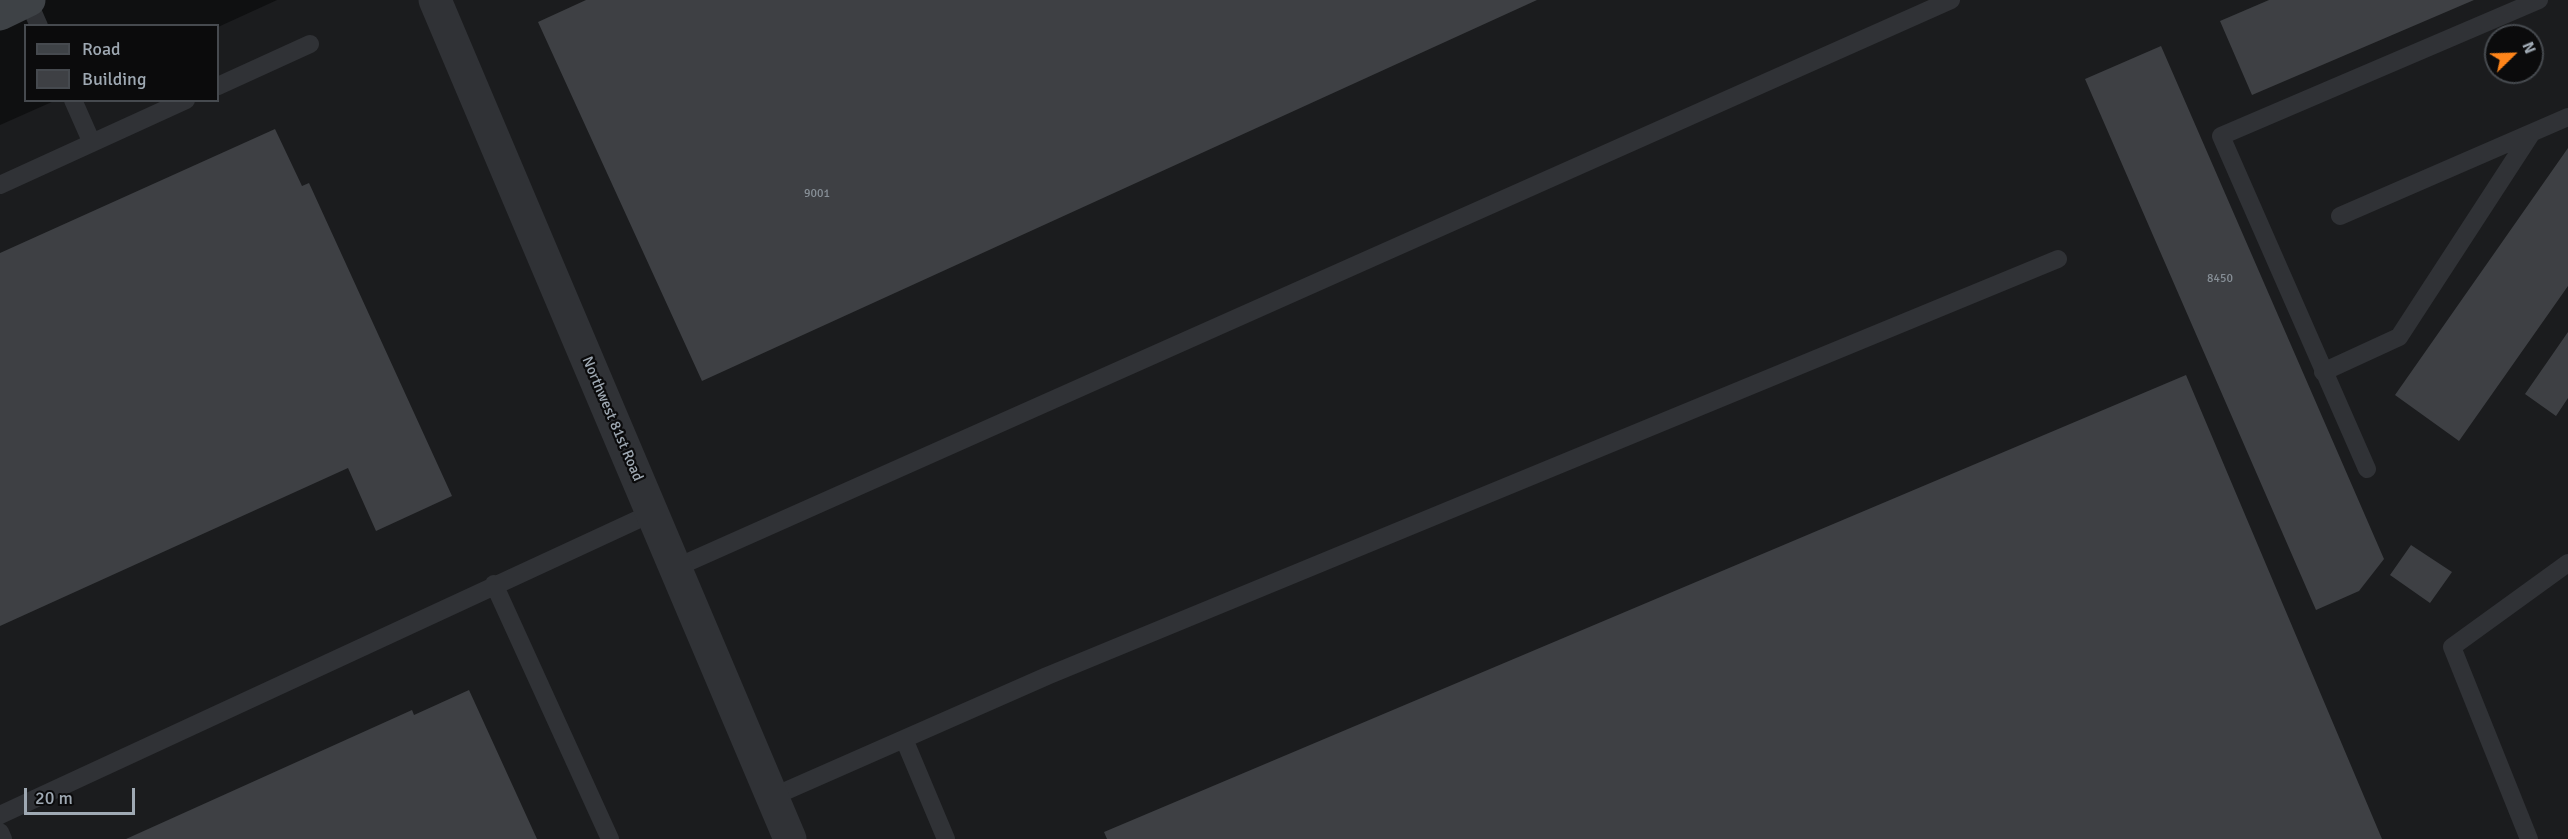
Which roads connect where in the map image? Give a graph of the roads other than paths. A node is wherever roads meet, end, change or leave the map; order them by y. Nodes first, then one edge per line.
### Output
1 (28, 0) edge
2 (435, 0) edge
3 (1951, 0) edge
4 (2539, 0) edge
5 (0, 14) edge
6 (38, 24) edge
7 (310, 44) dead end
8 (219, 86) edge
9 (74, 102) edge
10 (182, 102) edge
11 (2568, 117) edge
12 (2531, 134) junction
13 (92, 143) junction
14 (0, 185) edge
15 (2340, 216) dead end
16 (2058, 259) dead end
17 (2323, 372) junction
18 (2367, 469) dead end
19 (652, 513) junction
20 (2568, 563) edge
21 (675, 568) junction
22 (494, 584) junction
23 (904, 739) junction
24 (772, 797) junction
25 (0, 816) edge
26 (0, 832) edge
27 (3, 839) edge
28 (610, 839) edge
29 (789, 839) edge
30 (946, 839) edge
31 (2529, 839) edge

1 - 5 main road
1 - 6 lane
2 - 19 street, Northwest 81st Road
3 - 21 lane
4 - 17 lane
7 - 8 lane
9 - 13 lane
10 - 13 lane
11 - 12 lane
12 - 15 lane
12 - 17 lane
13 - 14 lane
16 - 23 lane
17 - 18 lane
19 - 21 street, Northwest 81st Road
19 - 22 lane
20 - 31 lane
21 - 24 street, Northwest 81st Road
22 - 25 lane
22 - 28 lane
23 - 24 lane
23 - 30 lane
24 - 29 street, Northwest 81st Road
26 - 27 lane

